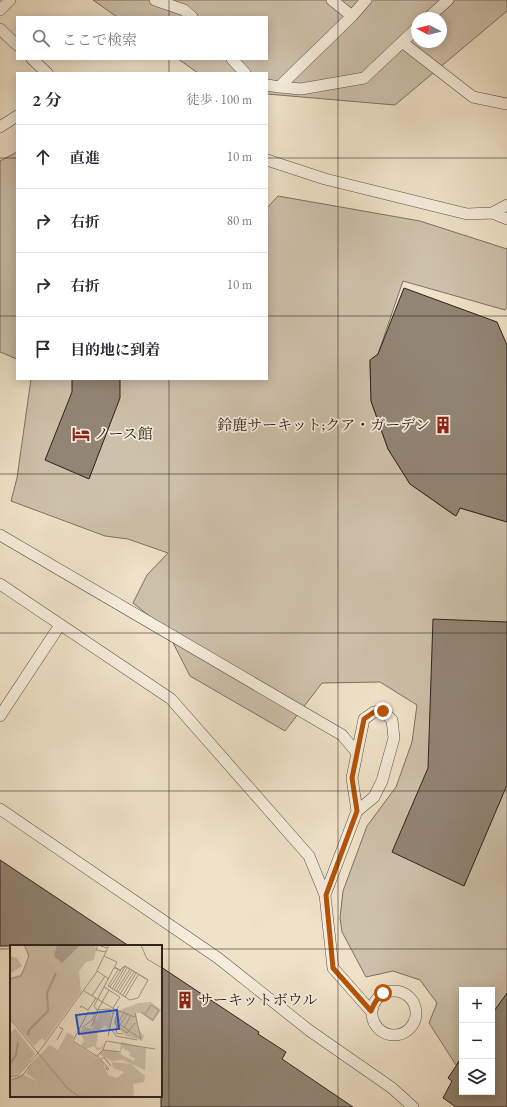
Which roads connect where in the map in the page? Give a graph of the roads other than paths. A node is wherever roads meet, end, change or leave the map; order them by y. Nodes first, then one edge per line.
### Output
1 (10, 0) edge
2 (155, 0) edge
3 (332, 0) edge
4 (366, 0) edge
5 (448, 0) edge
6 (0, 10) edge
7 (435, 12) edge
8 (191, 16) edge
9 (352, 16) junction
10 (0, 29) edge
11 (411, 34) edge
12 (402, 42) junction
13 (16, 44) edge
14 (33, 60) edge
15 (233, 60) edge
16 (47, 72) edge
17 (244, 72) edge
18 (268, 85) edge
19 (279, 88) junction
20 (507, 104) edge
21 (16, 117) edge
22 (0, 128) edge
23 (268, 160) edge
24 (507, 205) edge
25 (492, 213) junction
26 (507, 219) edge
27 (0, 535) edge
28 (0, 584) edge
29 (60, 625) junction
30 (0, 716) edge
31 (357, 753) junction
32 (0, 809) edge
33 (357, 811) junction
34 (326, 895) junction
35 (371, 1011) junction
36 (414, 1107) edge

1 - 6 lane
2 - 8 lane
3 - 9 lane
4 - 9 lane
5 - 7 lane
9 - 19 lane
10 - 13 lane
11 - 12 lane
12 - 19 lane
12 - 20 lane
14 - 16 lane
15 - 17 lane
18 - 19 lane
21 - 22 lane
23 - 25 lane
24 - 25 lane
25 - 26 lane
27 - 31 lane
28 - 29 lane
29 - 30 lane
29 - 34 lane
31 - 33 lane
31 - 33 lane
32 - 36 lane
33 - 34 lane
34 - 35 lane
35 - 35 lane

